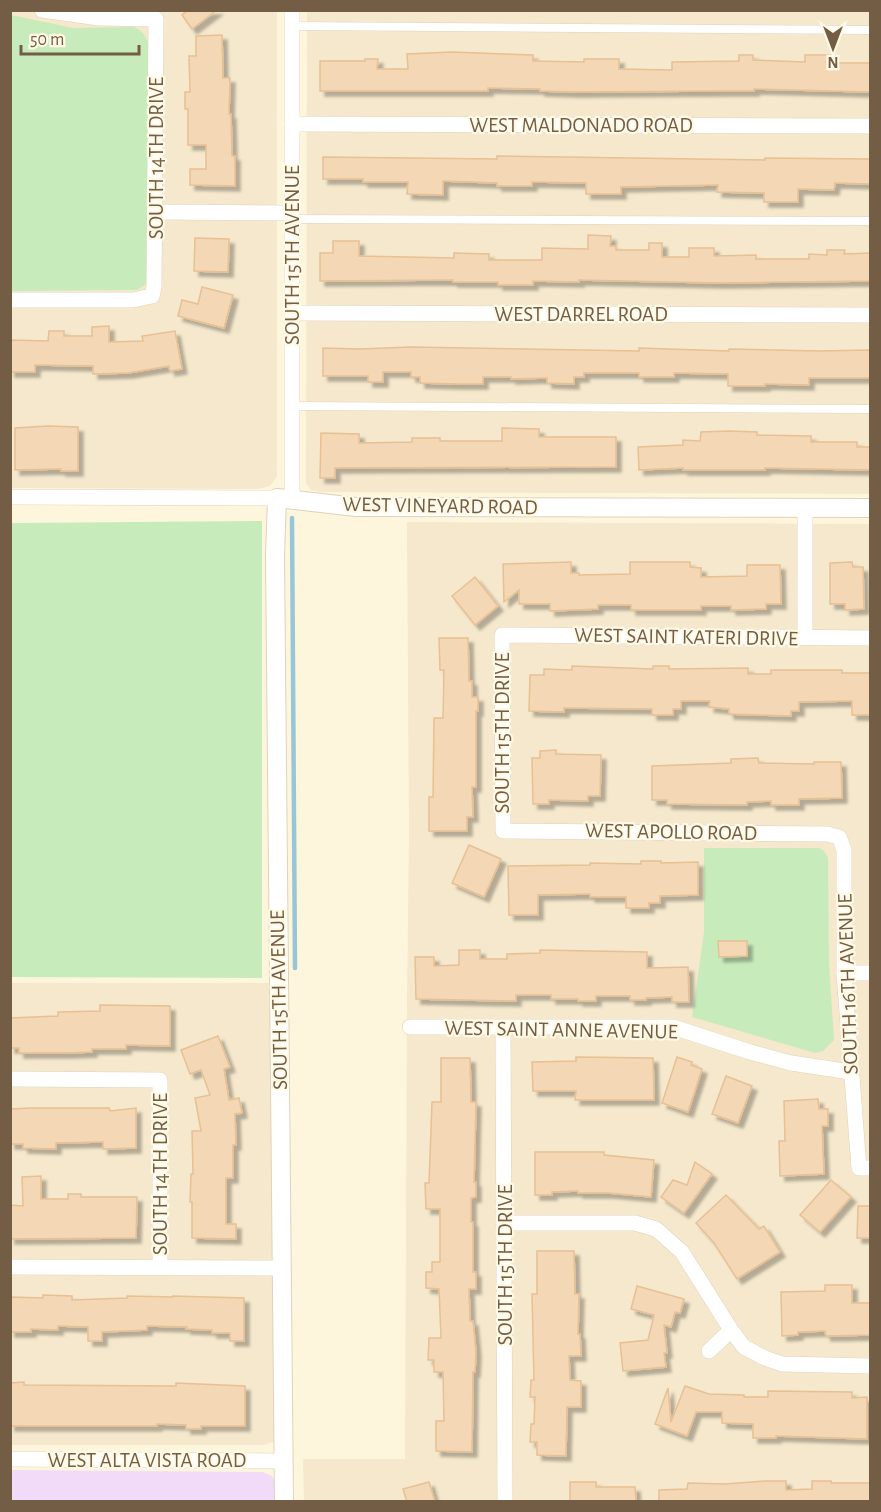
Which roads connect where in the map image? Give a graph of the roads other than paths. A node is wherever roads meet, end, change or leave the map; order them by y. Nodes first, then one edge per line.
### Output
1 (42, 10) edge
2 (292, 10) edge
3 (292, 26) junction
4 (870, 30) edge
5 (292, 124) junction
6 (870, 126) edge
7 (156, 212) junction
8 (292, 216) junction
9 (870, 221) edge
10 (10, 300) edge
11 (292, 313) junction
12 (870, 315) edge
13 (292, 406) junction
14 (870, 409) edge
15 (10, 497) edge
16 (284, 499) junction
17 (805, 507) junction
18 (870, 508) edge
19 (502, 635) joint
20 (805, 638) junction
21 (870, 638) edge
22 (503, 831) joint
23 (839, 837) joint
24 (844, 973) junction
25 (870, 973) edge
26 (410, 1027) dead end
27 (504, 1028) junction
28 (851, 1072) junction
29 (10, 1079) edge
30 (865, 1168) edge
31 (504, 1223) junction
32 (10, 1267) edge
33 (160, 1267) junction
34 (282, 1268) junction
35 (731, 1330) junction
36 (709, 1351) dead end
37 (870, 1366) edge
38 (10, 1459) edge
39 (283, 1461) junction
40 (284, 1502) edge
41 (505, 1502) edge

1 - 7 street, SOUTH 14TH DRIVE
2 - 3 street, SOUTH 15TH AVENUE
3 - 4 lane
3 - 5 street, SOUTH 15TH AVENUE
5 - 6 street, WEST MALDONADO ROAD
5 - 8 street, SOUTH 15TH AVENUE
7 - 8 street
7 - 10 street, SOUTH 14TH DRIVE
8 - 9 lane
8 - 11 street, SOUTH 15TH AVENUE
11 - 12 street, WEST DARREL ROAD
11 - 13 street, SOUTH 15TH AVENUE
13 - 14 lane
13 - 16 street, SOUTH 15TH AVENUE
15 - 16 street, WEST VINEYARD ROAD
16 - 17 street, WEST VINEYARD ROAD
16 - 34 street, SOUTH 15TH AVENUE
17 - 18 street, WEST VINEYARD ROAD
17 - 20 street
19 - 20 street, WEST SAINT KATERI DRIVE
19 - 22 street, SOUTH 15TH DRIVE
20 - 21 street, WEST SAINT KATERI DRIVE
22 - 23 street, WEST APOLLO ROAD
23 - 24 street, SOUTH 16TH AVENUE
24 - 25 street
24 - 28 street, SOUTH 16TH AVENUE
26 - 27 street, WEST SAINT ANNE AVENUE
27 - 28 street, WEST SAINT ANNE AVENUE
27 - 31 street, SOUTH 15TH DRIVE
28 - 30 street, SOUTH 16TH AVENUE
29 - 33 street, SOUTH 14TH DRIVE
31 - 35 street
31 - 41 street, SOUTH 15TH DRIVE
32 - 33 street
33 - 34 street
34 - 39 street, SOUTH 15TH AVENUE
35 - 36 street
35 - 37 street
38 - 39 street, WEST ALTA VISTA ROAD
39 - 40 street, SOUTH 15TH AVENUE

